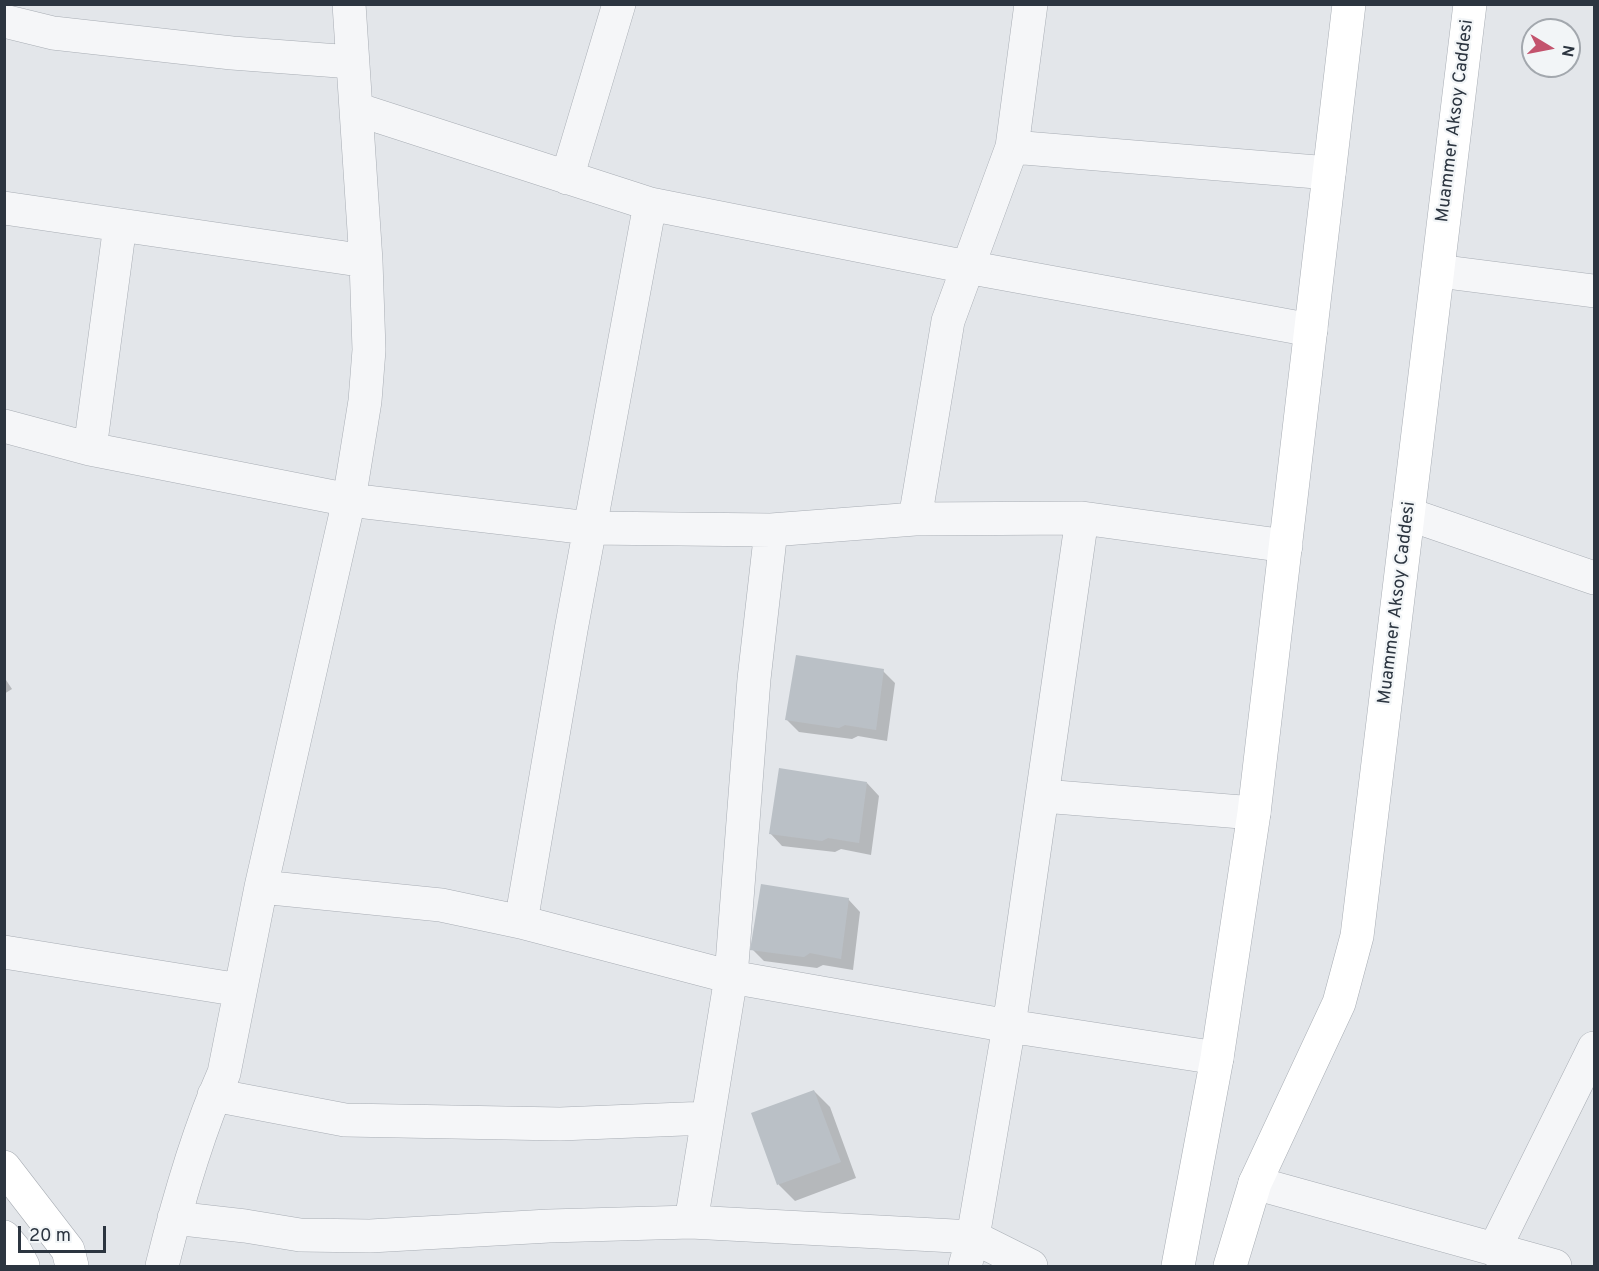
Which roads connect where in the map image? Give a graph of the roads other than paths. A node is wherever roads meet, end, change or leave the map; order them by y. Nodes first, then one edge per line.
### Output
1 (349, 4) edge
2 (619, 4) edge
3 (1031, 4) edge
4 (1349, 4) edge
5 (1470, 4) edge
6 (4, 21) edge
7 (352, 62) junction
8 (356, 109) junction
9 (1012, 147) junction
10 (1329, 173) junction
11 (567, 178) junction
12 (650, 204) junction
13 (4, 208) edge
14 (120, 225) junction
15 (366, 261) junction
16 (967, 267) junction
17 (1438, 271) junction
18 (1594, 291) edge
19 (1311, 330) junction
20 (4, 426) edge
21 (90, 449) junction
22 (350, 500) junction
23 (1408, 514) junction
24 (1082, 518) junction
25 (915, 519) junction
26 (589, 528) junction
27 (771, 530) junction
28 (1286, 546) junction
29 (1594, 578) edge
30 (1043, 795) junction
31 (1254, 813) junction
32 (261, 886) junction
33 (521, 922) junction
34 (4, 952) edge
35 (731, 977) junction
36 (240, 990) junction
37 (1009, 1026) junction
38 (1594, 1048) edge
39 (1217, 1058) junction
40 (214, 1095) junction
41 (708, 1118) junction
42 (4, 1167) edge
43 (1255, 1183) junction
44 (174, 1218) junction
45 (691, 1222) junction
46 (4, 1237) edge
47 (1494, 1250) junction
48 (969, 1252) edge
49 (22, 1266) edge
50 (72, 1266) edge
51 (162, 1266) edge
52 (1031, 1266) edge
53 (1178, 1266) edge
54 (1230, 1266) edge
55 (1555, 1266) edge

1 - 7 street
2 - 11 street
3 - 9 street
4 - 10 main road
5 - 17 main road, Muammer Aksoy Caddesi
6 - 7 street
7 - 8 street
8 - 11 street
8 - 15 street
9 - 10 street
9 - 16 street
10 - 19 main road
11 - 12 street
12 - 16 street
12 - 26 street
13 - 14 street
14 - 15 street
14 - 21 street
15 - 22 street
16 - 19 street
16 - 25 street
17 - 18 street
17 - 23 main road, Muammer Aksoy Caddesi
19 - 28 main road
20 - 21 street
21 - 22 street
22 - 26 street
22 - 32 street
23 - 29 street
23 - 43 main road, Muammer Aksoy Caddesi
24 - 25 street
24 - 28 street
24 - 30 street
25 - 27 street
26 - 27 street
26 - 33 street
27 - 35 street
28 - 31 main road
30 - 31 street
30 - 37 street
31 - 39 main road
32 - 33 street
32 - 36 street
33 - 35 street
34 - 36 street
35 - 37 street
35 - 41 street
36 - 40 street
37 - 39 street
37 - 48 street
38 - 47 street
39 - 53 main road
40 - 41 street
40 - 44 street
41 - 45 street
42 - 50 main road
43 - 47 street
43 - 54 main road, Muammer Aksoy Caddesi
44 - 45 street
44 - 51 street
45 - 48 street
46 - 49 main road
47 - 55 street
48 - 52 street

